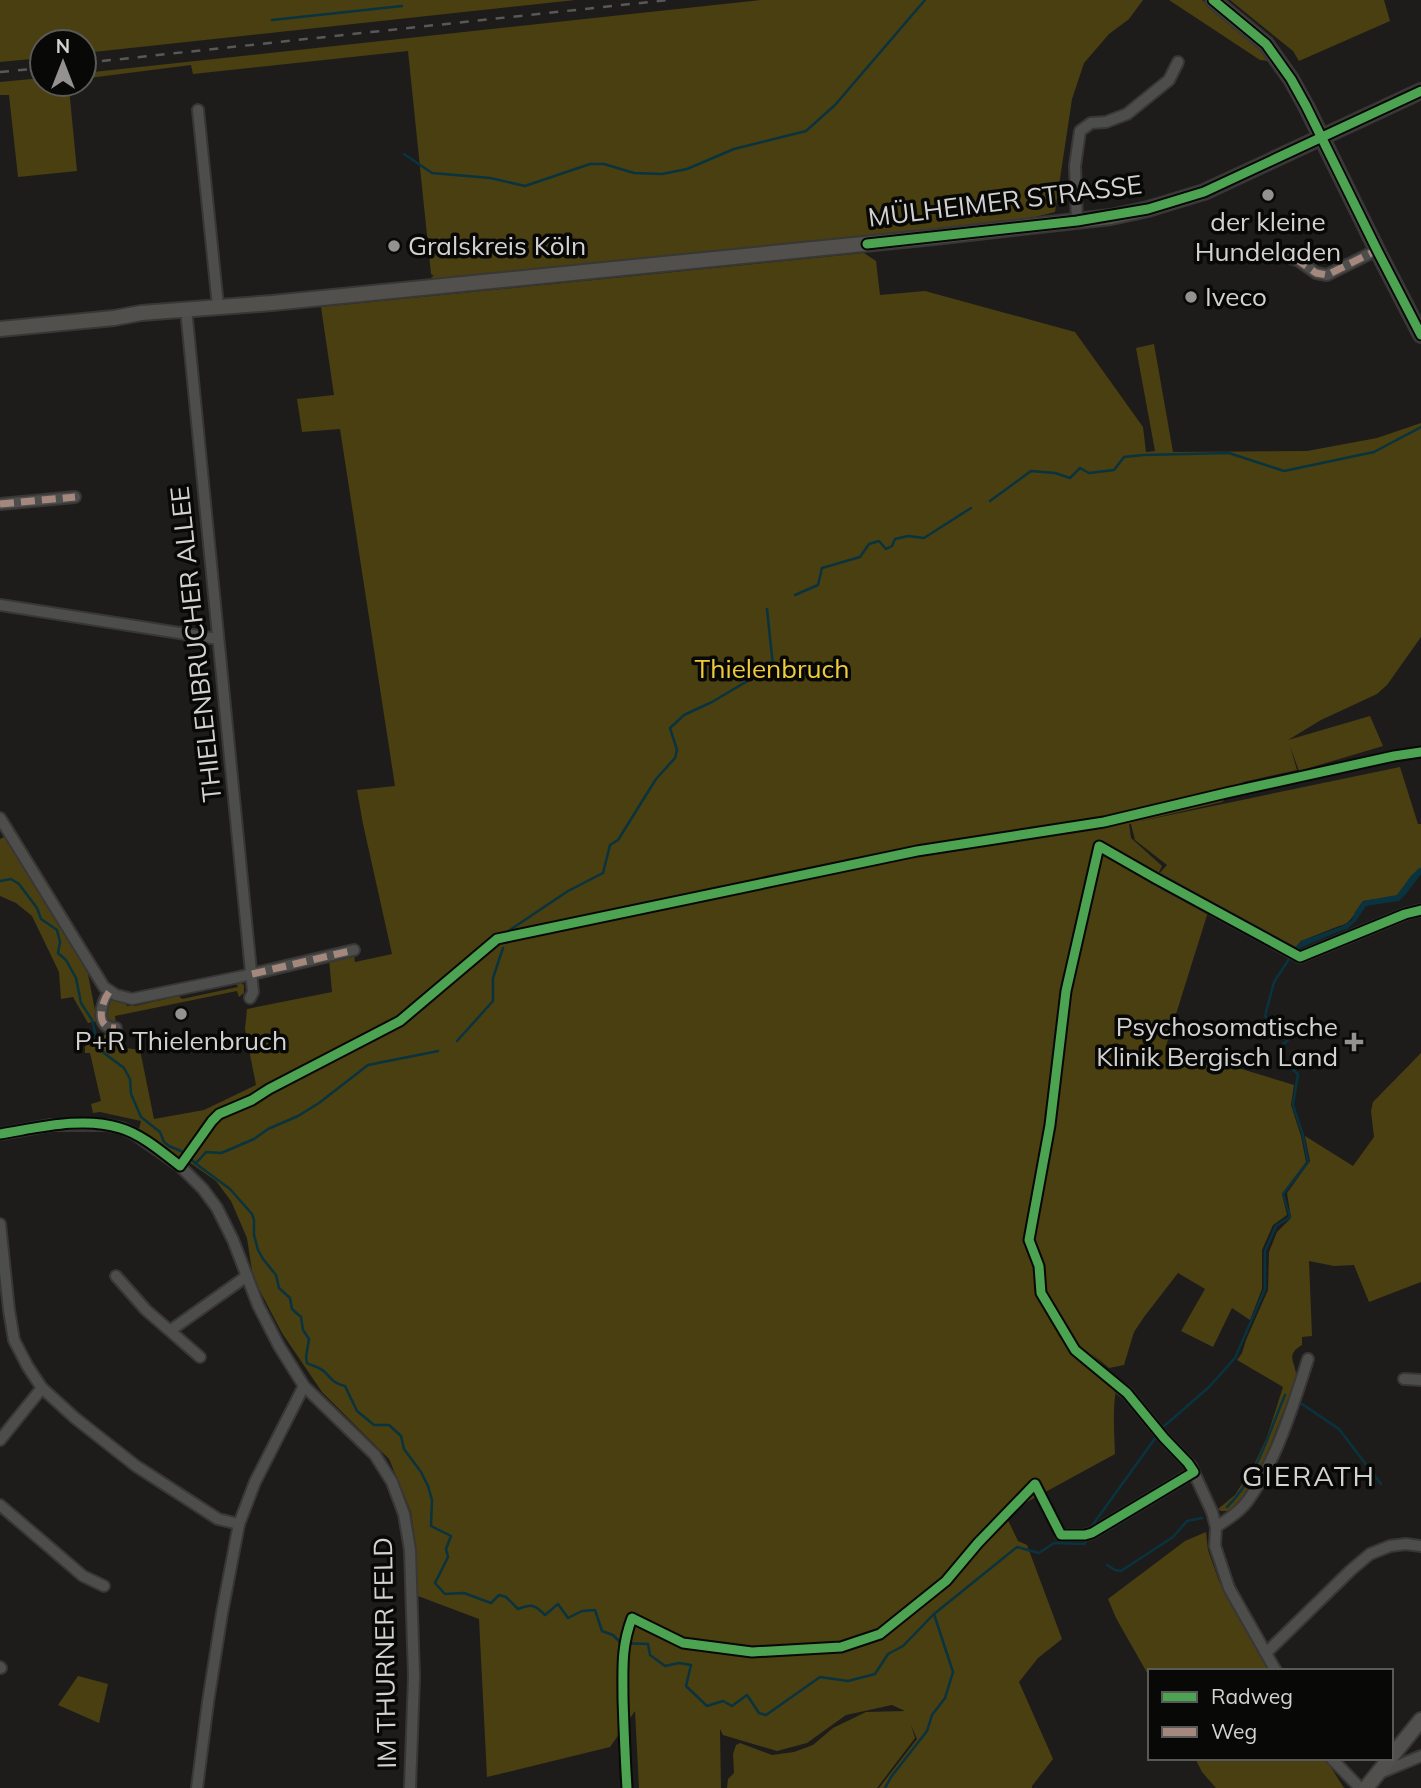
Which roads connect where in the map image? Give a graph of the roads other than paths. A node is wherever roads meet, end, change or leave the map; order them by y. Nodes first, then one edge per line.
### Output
1 (1213, 0) edge
2 (1178, 62) dead end
3 (1421, 91) edge
4 (198, 110) dead end
5 (1321, 137) junction
6 (1077, 221) junction
7 (1377, 250) junction
8 (1274, 254) dead end
9 (218, 306) junction
10 (186, 309) junction
11 (0, 329) edge
12 (1421, 335) edge
13 (75, 497) dead end
14 (0, 504) edge
15 (0, 605) edge
16 (218, 639) junction
17 (0, 818) edge
18 (1155, 878) dead end
19 (1421, 910) edge
20 (354, 950) dead end
21 (251, 974) junction
22 (109, 992) junction
23 (250, 998) dead end
24 (116, 1028) dead end
25 (0, 1134) edge
26 (0, 1224) edge
27 (116, 1276) dead end
28 (247, 1276) junction
29 (5, 1311) edge
30 (171, 1330) junction
31 (200, 1357) dead end
32 (1308, 1359) dead end
33 (1404, 1379) dead end
34 (1421, 1380) edge
35 (304, 1386) junction
36 (42, 1388) junction
37 (1120, 1388) dead end
38 (0, 1440) edge
39 (1194, 1472) junction
40 (0, 1505) edge
41 (239, 1524) junction
42 (1216, 1527) junction
43 (1061, 1535) dead end
44 (1421, 1546) edge
45 (104, 1586) dead end
46 (1266, 1653) junction
47 (1275, 1669) edge
48 (1421, 1720) edge
49 (1393, 1755) edge
50 (1421, 1756) edge
51 (1333, 1760) edge
52 (1389, 1760) edge
53 (1377, 1774) junction
54 (197, 1788) edge
55 (410, 1788) edge
56 (1360, 1788) edge
57 (1366, 1788) edge

1 - 5 main road
2 - 6 street
3 - 5 main road, MÜLHEIMER STRASSE
4 - 9 street
5 - 6 main road, MÜLHEIMER STRASSE
5 - 7 main road
6 - 9 main road, MÜLHEIMER STRASSE
7 - 8 street
7 - 12 main road
9 - 10 main road, MÜLHEIMER STRASSE
10 - 11 main road, MÜLHEIMER STRASSE
10 - 16 street, THIELENBRUCHER ALLEE
13 - 14 street
15 - 16 street
16 - 21 street, THIELENBRUCHER ALLEE
17 - 22 street
18 - 19 street
20 - 21 street
21 - 22 street
21 - 23 street, THIELENBRUCHER ALLEE
22 - 24 street
25 - 28 street, IM THURNER FELD
26 - 29 street
27 - 30 street
28 - 30 street
28 - 35 street, IM THURNER FELD
29 - 36 street
30 - 31 street
32 - 42 street
33 - 34 street
35 - 41 street
35 - 55 street, IM THURNER FELD
36 - 38 street
36 - 41 street
37 - 39 street
39 - 42 street
39 - 43 street
40 - 45 street
41 - 54 street
42 - 46 street
44 - 46 street
46 - 47 street
48 - 49 main road
50 - 53 street
51 - 56 street
52 - 53 main road
53 - 57 main road

